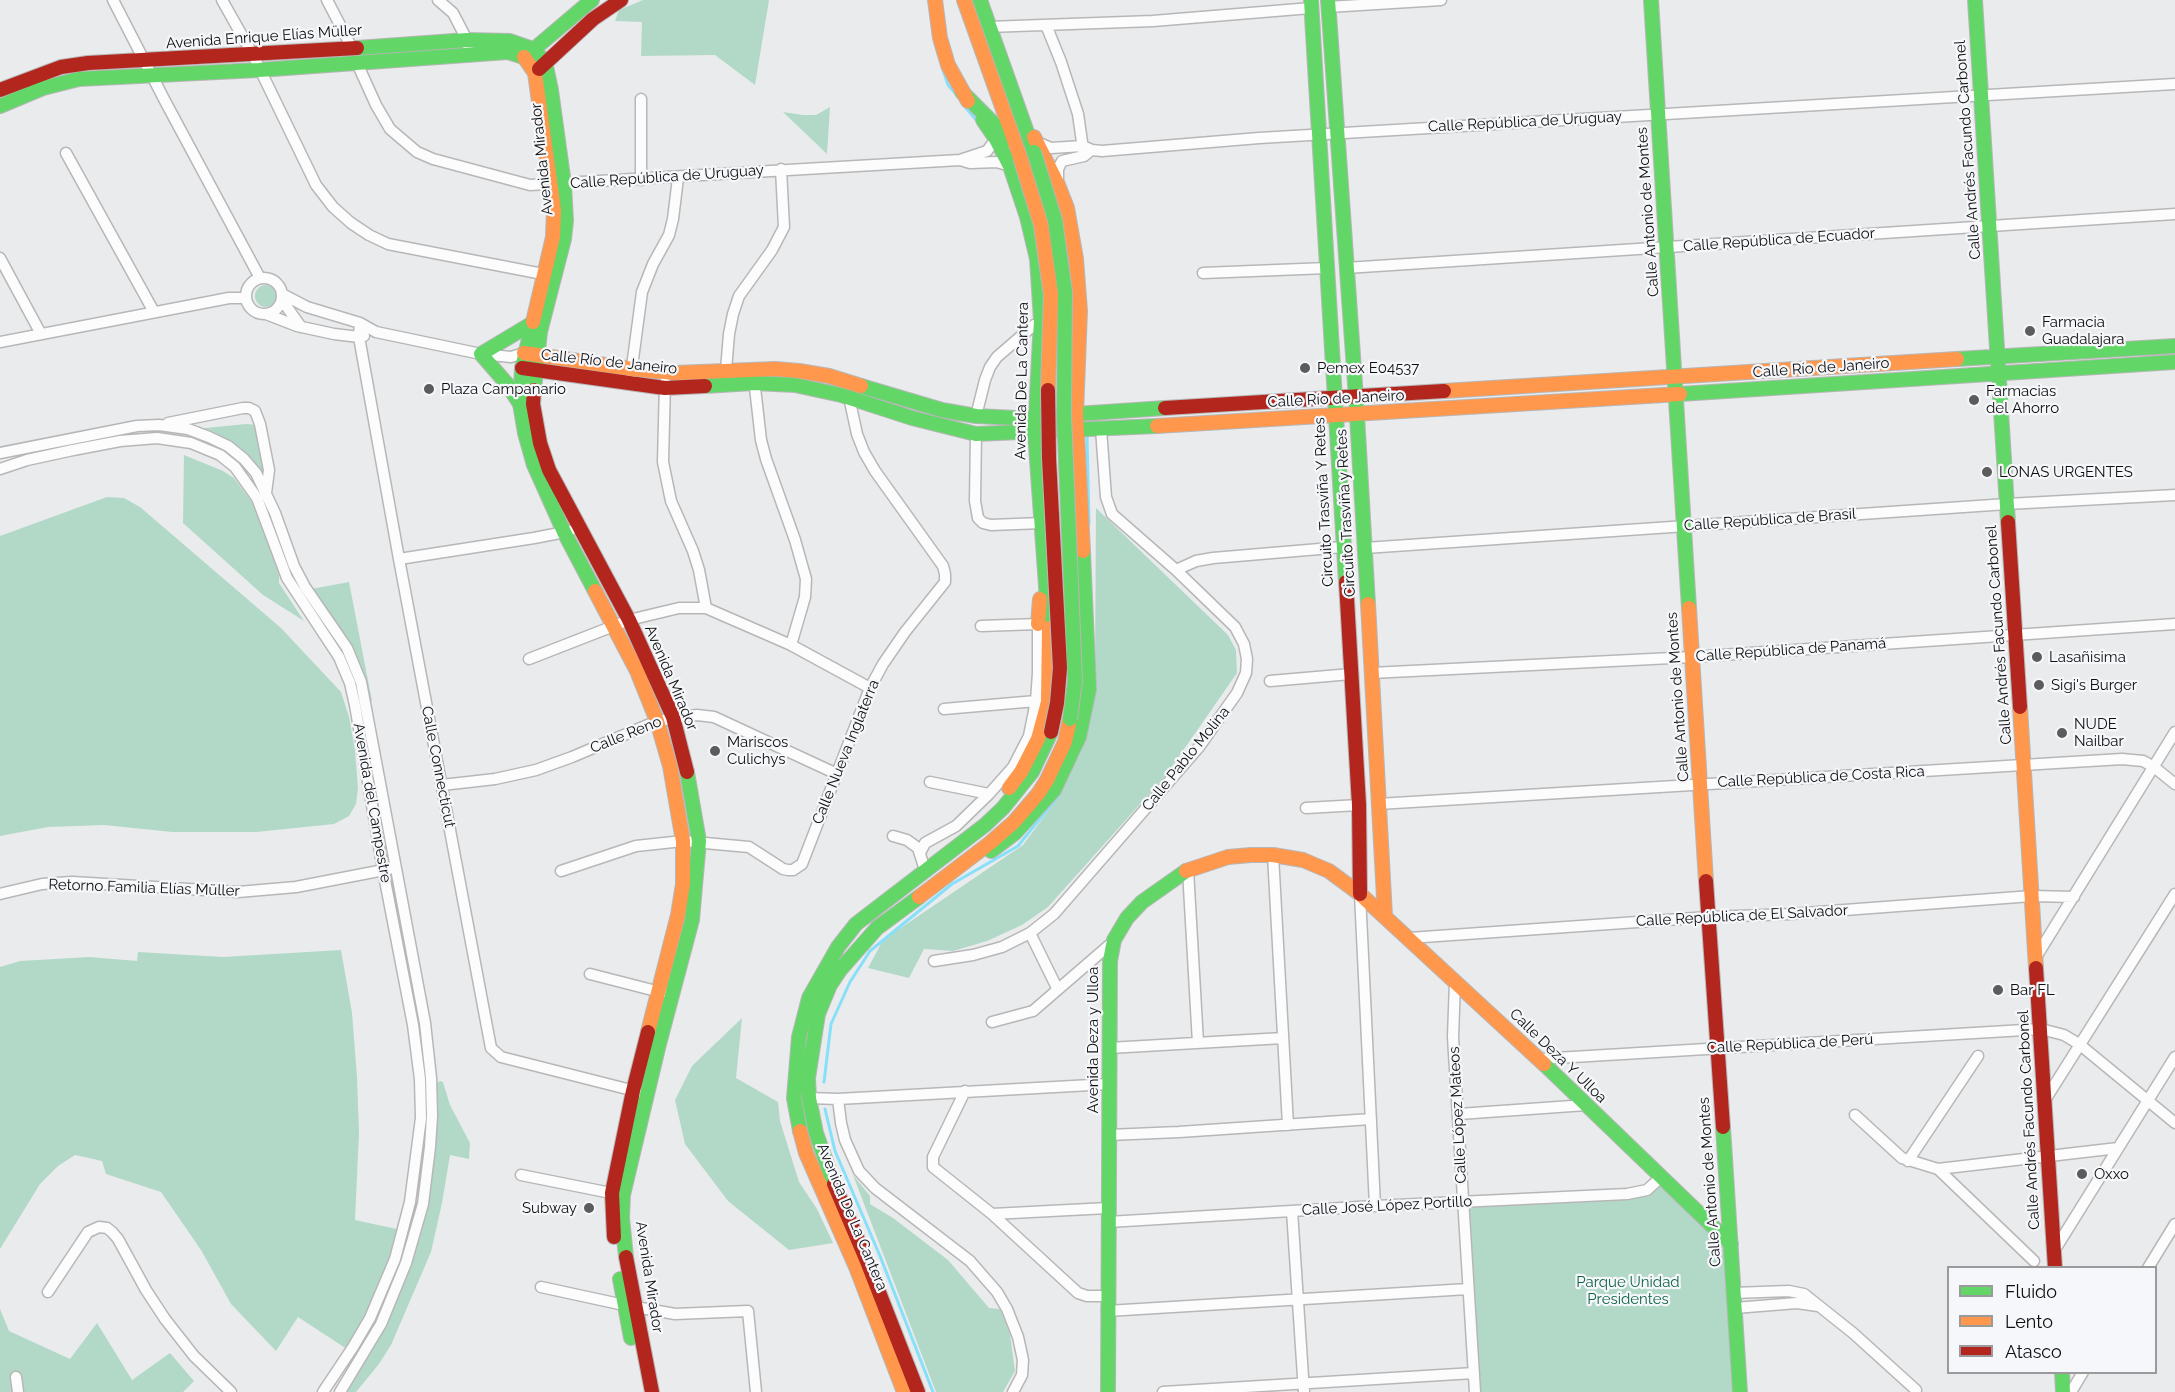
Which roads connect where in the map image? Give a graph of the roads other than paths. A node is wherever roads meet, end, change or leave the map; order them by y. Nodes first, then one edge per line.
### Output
1 (113, 0) edge
2 (222, 0) edge
3 (327, 0) edge
4 (438, 0) edge
5 (621, 0) edge
6 (935, 0) edge
7 (964, 0) edge
8 (980, 0) edge
9 (1441, 0) edge
10 (1651, 0) edge
11 (1975, 0) edge
12 (585, 2) edge
13 (1328, 3) edge
14 (1311, 4) edge
15 (593, 19) junction
16 (1046, 25) junction
17 (988, 27) junction
18 (467, 40) junction
19 (352, 48) junction
20 (529, 53) junction
21 (470, 54) junction
22 (253, 55) junction
23 (144, 60) junction
24 (545, 62) junction
25 (357, 63) junction
26 (259, 70) junction
27 (535, 73) junction
28 (152, 75) junction
29 (2175, 84) edge
30 (0, 90) edge
31 (962, 92) junction
32 (1981, 96) junction
33 (641, 99) dead end
34 (0, 106) edge
35 (1659, 114) junction
36 (1337, 134) junction
37 (1319, 135) junction
38 (996, 139) junction
39 (1086, 151) junction
40 (1023, 152) junction
41 (66, 153) dead end
42 (960, 160) junction
43 (781, 169) junction
44 (678, 178) junction
45 (641, 180) junction
46 (558, 185) junction
47 (1058, 185) junction
48 (2175, 214) edge
49 (1989, 226) junction
50 (1667, 247) junction
51 (0, 258) edge
52 (1327, 268) junction
53 (1346, 268) junction
54 (1203, 273) dead end
55 (550, 276) junction
56 (260, 278) junction
57 (282, 297) junction
58 (246, 298) junction
59 (315, 310) junction
60 (154, 312) junction
61 (266, 314) junction
62 (360, 323) junction
63 (1034, 325) dead end
64 (305, 328) junction
65 (536, 328) junction
66 (375, 332) junction
67 (40, 334) junction
68 (359, 338) junction
69 (0, 342) edge
70 (2175, 346) edge
71 (1078, 348) junction
72 (480, 354) junction
73 (524, 355) junction
74 (1998, 356) junction
75 (1039, 360) junction
76 (2175, 362) edge
77 (567, 367) junction
78 (528, 370) junction
79 (726, 370) junction
80 (666, 372) junction
81 (1999, 373) junction
82 (631, 376) junction
83 (754, 376) junction
84 (1675, 377) junction
85 (665, 388) junction
86 (1676, 395) junction
87 (849, 397) junction
88 (1356, 398) junction
89 (1335, 399) junction
90 (527, 404) junction
91 (1076, 414) junction
92 (1357, 414) junction
93 (1336, 416) junction
94 (976, 417) junction
95 (159, 425) junction
96 (1035, 425) junction
97 (137, 426) junction
98 (1101, 429) junction
99 (1077, 430) junction
100 (976, 434) junction
101 (141, 439) junction
102 (0, 453) edge
103 (0, 469) edge
104 (1038, 487) junction
105 (1080, 489) junction
106 (266, 493) junction
107 (2175, 495) edge
108 (2007, 504) junction
109 (270, 515) junction
110 (1042, 523) junction
111 (1683, 526) junction
112 (579, 528) junction
113 (564, 532) junction
114 (1343, 547) junction
115 (1365, 548) junction
116 (399, 559) junction
117 (1045, 563) junction
118 (1176, 570) junction
119 (706, 608) junction
120 (628, 620) junction
121 (322, 621) junction
122 (1038, 624) junction
123 (2175, 624) edge
124 (613, 626) junction
125 (981, 626) dead end
126 (2015, 635) junction
127 (791, 645) junction
128 (1692, 657) junction
129 (529, 659) dead end
130 (1371, 672) junction
131 (1351, 674) junction
132 (1269, 681) dead end
133 (870, 688) junction
134 (1036, 701) junction
135 (944, 708) dead end
136 (673, 717) junction
137 (657, 721) junction
138 (2175, 732) edge
139 (2024, 764) junction
140 (2154, 767) junction
141 (837, 774) junction
142 (930, 782) dead end
143 (1700, 784) junction
144 (2175, 784) edge
145 (442, 785) junction
146 (989, 794) junction
147 (1378, 804) junction
148 (1359, 805) junction
149 (1306, 808) dead end
150 (972, 834) junction
151 (893, 836) dead end
152 (683, 841) junction
153 (699, 841) junction
154 (920, 853) junction
155 (1273, 855) junction
156 (957, 867) junction
157 (395, 868) junction
158 (383, 870) junction
159 (561, 870) dead end
160 (925, 870) junction
161 (1188, 870) junction
162 (0, 894) edge
163 (1360, 894) junction
164 (2175, 894) edge
165 (2032, 896) junction
166 (2074, 897) junction
167 (1385, 916) junction
168 (1709, 916) junction
169 (1030, 933) junction
170 (1409, 938) junction
171 (1114, 940) junction
172 (838, 947) junction
173 (850, 957) junction
174 (2036, 957) junction
175 (934, 961) dead end
176 (590, 975) dead end
177 (1455, 982) junction
178 (1057, 988) junction
179 (658, 992) junction
180 (673, 996) junction
181 (992, 1022) dead end
182 (425, 1023) junction
183 (413, 1025) junction
184 (2041, 1029) junction
185 (1283, 1038) junction
186 (1198, 1043) junction
187 (2079, 1044) junction
188 (1108, 1048) junction
189 (1718, 1048) junction
190 (1978, 1056) dead end
191 (2175, 1057) edge
192 (1539, 1059) junction
193 (1109, 1084) junction
194 (633, 1091) junction
195 (965, 1091) junction
196 (648, 1094) junction
197 (809, 1098) junction
198 (838, 1099) junction
199 (2045, 1100) junction
200 (2147, 1100) junction
201 (1586, 1105) junction
202 (1459, 1114) junction
203 (1856, 1115) dead end
204 (1371, 1119) junction
205 (2175, 1122) edge
206 (1288, 1125) junction
207 (1109, 1135) junction
208 (2118, 1148) junction
209 (2048, 1155) junction
210 (1908, 1161) junction
211 (1938, 1170) junction
212 (521, 1175) dead end
213 (1660, 1178) junction
214 (617, 1194) junction
215 (410, 1202) junction
216 (1463, 1202) junction
217 (423, 1204) junction
218 (1376, 1206) junction
219 (1292, 1211) junction
220 (992, 1214) junction
221 (1108, 1215) junction
222 (2175, 1224) edge
223 (1731, 1244) junction
224 (2054, 1251) junction
225 (2034, 1261) dead end
226 (2055, 1266) edge
227 (2149, 1266) edge
228 (541, 1287) dead end
229 (1468, 1289) junction
230 (48, 1292) dead end
231 (1733, 1293) junction
232 (1107, 1296) junction
233 (1298, 1299) junction
234 (630, 1306) junction
235 (1821, 1307) junction
236 (1735, 1308) junction
237 (1107, 1311) junction
238 (1474, 1372) junction
239 (2062, 1374) edge
240 (2082, 1374) edge
241 (15, 1377) dead end
242 (1304, 1388) edge
243 (1916, 1390) dead end
244 (18, 1392) edge
245 (231, 1392) edge
246 (323, 1392) edge
247 (340, 1392) edge
248 (642, 1392) edge
249 (651, 1392) edge
250 (756, 1392) edge
251 (904, 1392) edge
252 (918, 1392) edge
253 (1013, 1392) edge
254 (1108, 1392) edge
255 (1163, 1392) edge
256 (1475, 1392) edge
257 (1740, 1392) edge
258 (2063, 1392) edge
259 (2071, 1392) edge

1 - 23 street
2 - 22 street
3 - 19 street
4 - 18 street
5 - 15 main road
6 - 31 main road, Avenida De La Cantera
7 - 40 main road, Avenida De La Cantera
8 - 17 main road, Avenida De La Cantera
9 - 13 street
10 - 35 main road, Calle Antonio de Montes
11 - 32 main road, Calle Andrés Facundo Carbonel
12 - 15 street
12 - 20 main road
13 - 36 main road, Circuito Trasviña y Retes
14 - 16 street
14 - 37 main road, Circuito Trasviña Y Retes
15 - 24 main road
16 - 17 street
16 - 39 street
17 - 40 main road, Avenida De La Cantera
18 - 19 main road, Avenida Enrique Elías Müller
18 - 20 main road, Avenida Enrique Elías Müller
18 - 21 street
19 - 22 main road, Avenida Enrique Elías Müller
20 - 21 main road, Avenida Enrique Elías Müller
20 - 24 main road
20 - 27 main road, Avenida Mirador
21 - 25 main road, Avenida Enrique Elías Müller
22 - 23 main road, Avenida Enrique Elías Müller
22 - 26 street
23 - 28 street
23 - 30 main road, Avenida Enrique Elías Müller
24 - 27 main road
24 - 46 main road, Avenida Mirador
25 - 26 main road, Avenida Enrique Elías Müller
25 - 46 street, Calle República de Uruguay
26 - 28 main road, Avenida Enrique Elías Müller
26 - 55 street
27 - 46 main road, Avenida Mirador
28 - 34 main road, Avenida Enrique Elías Müller
28 - 56 street
29 - 32 street, Calle República de Uruguay
31 - 38 main road, Avenida De La Cantera
31 - 40 main road
32 - 35 street, Calle República de Uruguay
32 - 49 main road, Calle Andrés Facundo Carbonel
33 - 45 street
35 - 36 street, Calle República de Uruguay
35 - 50 main road, Calle Antonio de Montes
36 - 37 street, Calle República de Uruguay
36 - 53 main road, Circuito Trasviña y Retes
37 - 39 street, Calle República de Uruguay
37 - 52 main road, Circuito Trasviña Y Retes
38 - 40 main road, Avenida De La Cantera
38 - 42 street
39 - 40 street, Calle República de Uruguay
39 - 47 street
40 - 42 street, Calle República de Uruguay
40 - 47 main road, Avenida De La Cantera
40 - 75 main road, Avenida De La Cantera
40 - 150 main road, Avenida De La Cantera, bridge
40 - 156 main road, Avenida De La Cantera, bridge
41 - 60 street
42 - 43 street, Calle República de Uruguay
43 - 44 street, Calle República de Uruguay
43 - 79 street
44 - 45 street, Calle República de Uruguay
44 - 82 street
45 - 46 street, Calle República de Uruguay
46 - 55 main road, Avenida Mirador
47 - 71 main road, Avenida De La Cantera
48 - 49 street, Calle República de Ecuador
49 - 50 street, Calle República de Ecuador
49 - 74 main road, Calle Andrés Facundo Carbonel
50 - 53 street, Calle República de Ecuador
50 - 84 main road, Calle Antonio de Montes
51 - 67 street
52 - 54 street
52 - 89 main road, Circuito Trasviña Y Retes
53 - 88 main road, Circuito Trasviña y Retes
55 - 65 main road, Avenida Mirador
56 - 57 street
56 - 58 street
57 - 59 street, Calle Río de Janeiro
57 - 61 street
57 - 64 street
58 - 60 street
58 - 61 street
59 - 62 street, Calle Río de Janeiro
59 - 64 street
60 - 67 street
61 - 64 street
62 - 66 street, Calle Río de Janeiro
62 - 68 street, Calle Connecticut
63 - 94 street
64 - 68 street
65 - 72 main road
65 - 73 main road, Avenida Mirador
65 - 77 main road
66 - 68 street
66 - 72 street, Calle Río de Janeiro
67 - 69 street
68 - 116 street, Calle Connecticut
70 - 74 main road, Calle Río de Janeiro
71 - 75 main road
71 - 91 main road, Avenida De La Cantera
72 - 73 street, Calle Río de Janeiro
72 - 90 main road
73 - 77 main road, Calle Río de Janeiro
73 - 78 main road, Avenida Mirador
74 - 81 main road, Calle Andrés Facundo Carbonel
74 - 84 main road, Calle Río de Janeiro
75 - 96 main road, Avenida De La Cantera
76 - 81 main road, Calle Río de Janeiro
77 - 78 main road, Calle Río de Janeiro
77 - 82 main road, Calle Río de Janeiro
77 - 90 main road
78 - 90 main road, Avenida Mirador
79 - 80 main road, Calle Río de Janeiro
79 - 83 main road, Calle Río de Janeiro
80 - 82 main road, Calle Río de Janeiro
80 - 85 street
81 - 86 main road, Calle Río de Janeiro
81 - 108 main road, Calle Andrés Facundo Carbonel
82 - 85 main road, Calle Río de Janeiro
83 - 85 main road, Calle Río de Janeiro
83 - 87 main road, Calle Río de Janeiro
83 - 94 main road, Calle Río de Janeiro
83 - 127 street
84 - 86 main road, Calle Antonio de Montes
84 - 88 main road, Calle Río de Janeiro
85 - 119 street
86 - 92 main road, Calle Río de Janeiro
86 - 111 main road, Calle Antonio de Montes
87 - 100 main road, Calle Río de Janeiro
87 - 133 street, Calle Nueva Inglaterra
88 - 89 main road, Calle Río de Janeiro
88 - 92 main road, Circuito Trasviña y Retes
89 - 91 main road, Calle Río de Janeiro
89 - 93 main road, Circuito Trasviña Y Retes
90 - 112 main road, Avenida Mirador
90 - 113 main road, Avenida Mirador
91 - 96 main road, Calle Río de Janeiro
91 - 99 main road, Avenida De La Cantera
92 - 93 main road, Calle Río de Janeiro
92 - 115 main road, Circuito Trasviña y Retes
93 - 98 main road, Calle Río de Janeiro
93 - 114 main road, Circuito Trasviña Y Retes
94 - 96 main road, Calle Río de Janeiro
95 - 97 street, Avenida del Campestre
95 - 106 street, Avenida del Campestre
95 - 106 street, Avenida del Campestre
96 - 99 main road, Calle Río de Janeiro
96 - 100 main road, Calle Río de Janeiro
96 - 104 main road, Avenida De La Cantera
97 - 101 street
97 - 102 street, Avenida del Campestre
98 - 99 main road, Calle Río de Janeiro
98 - 118 street, Calle Pablo Molina
99 - 105 main road, Avenida De La Cantera
100 - 110 street
101 - 103 street, Avenida del Campestre
101 - 109 street, Avenida del Campestre
104 - 105 main road
104 - 110 main road, Avenida De La Cantera
105 - 156 main road, Avenida De La Cantera
106 - 109 street, Avenida del Campestre
107 - 108 street, Calle República de Brasil
108 - 111 street, Calle República de Brasil
108 - 126 main road, Calle Andrés Facundo Carbonel
109 - 121 street, Avenida del Campestre
110 - 117 main road, Avenida De La Cantera
111 - 115 street, Calle República de Brasil
111 - 128 main road, Calle Antonio de Montes
112 - 113 street
112 - 120 main road, Avenida Mirador
113 - 116 street
113 - 124 main road, Avenida Mirador
114 - 118 street
114 - 131 main road, Circuito Trasviña Y Retes
115 - 130 main road, Circuito Trasviña y Retes
116 - 145 street, Calle Connecticut
117 - 122 main road
117 - 150 main road, Avenida De La Cantera
118 - 169 street, Calle Pablo Molina
119 - 120 street
119 - 127 street
120 - 124 street
120 - 136 main road, Avenida Mirador
121 - 157 street, Avenida del Campestre
121 - 158 street, Avenida del Campestre
122 - 125 street
122 - 134 street
123 - 126 street, Calle República de Panamá
124 - 129 street
124 - 137 main road, Avenida Mirador
126 - 128 street, Calle República de Panamá
126 - 139 main road, Calle Andrés Facundo Carbonel
127 - 133 street
128 - 130 street, Calle República de Panamá
128 - 143 main road, Calle Antonio de Montes
130 - 147 main road, Circuito Trasviña y Retes
131 - 132 street
131 - 148 main road, Circuito Trasviña Y Retes
133 - 141 street, Calle Nueva Inglaterra
134 - 135 street
134 - 146 street
136 - 137 street, Calle Reno
136 - 141 street, Calle Reno
136 - 153 main road, Avenida Mirador
137 - 145 street, Calle Reno
137 - 152 main road, Avenida Mirador
138 - 140 street
139 - 140 street, Calle República de Costa Rica
139 - 143 street, Calle República de Costa Rica
139 - 165 main road, Calle Andrés Facundo Carbonel
140 - 144 street
140 - 166 street
141 - 153 street, Calle Nueva Inglaterra
142 - 146 street
143 - 147 street, Calle República de Costa Rica
143 - 168 main road, Calle Antonio de Montes
145 - 194 street, Calle Connecticut
146 - 154 street
147 - 167 main road, Circuito Trasviña y Retes
148 - 149 street
148 - 163 main road, Circuito Trasviña Y Retes
150 - 160 main road, Avenida De La Cantera
151 - 154 street
152 - 153 street, Calle Nueva Inglaterra
152 - 159 street, Calle Nueva Inglaterra
152 - 179 main road, Avenida Mirador
153 - 180 main road, Avenida Mirador
154 - 160 street
155 - 161 main road, Avenida Deza y Ulloa
155 - 163 main road, Avenida Deza y Ulloa
155 - 185 street
156 - 173 main road, Avenida De La Cantera
157 - 158 street, Retorno Familia Elías Müller
157 - 182 street, Avenida del Campestre
158 - 162 street, Retorno Familia Elías Müller
158 - 183 street, Avenida del Campestre
160 - 172 main road, Avenida De La Cantera
161 - 171 main road, Avenida Deza y Ulloa
161 - 186 street
163 - 167 main road, Calle Deza Y Ulloa
163 - 204 street
164 - 187 street
165 - 166 street, Calle República de El Salvador
165 - 168 street, Calle República de El Salvador
165 - 174 main road, Calle Andrés Facundo Carbonel
166 - 174 street
167 - 170 main road, Calle Deza Y Ulloa
168 - 170 street, Calle República de El Salvador
168 - 189 main road, Calle Antonio de Montes
169 - 175 street, Calle Pablo Molina
169 - 178 street
170 - 177 main road, Calle Deza Y Ulloa
171 - 178 street
171 - 188 main road, Avenida Deza y Ulloa
172 - 173 main road
172 - 251 main road, Avenida De La Cantera
173 - 197 main road, Avenida De La Cantera
174 - 184 main road, Calle Andrés Facundo Carbonel
176 - 179 street
177 - 192 main road, Calle Deza Y Ulloa
177 - 202 street, Calle López Mateos
178 - 181 street
179 - 180 street
179 - 194 main road, Avenida Mirador
180 - 196 main road, Avenida Mirador
182 - 183 street
182 - 217 street, Avenida del Campestre
183 - 215 street, Avenida del Campestre
184 - 187 street
184 - 189 street, Calle República de Perú
184 - 199 main road, Calle Andrés Facundo Carbonel
185 - 186 street
185 - 206 street
186 - 188 street
187 - 199 street
187 - 200 street
188 - 193 main road, Avenida Deza y Ulloa
189 - 192 street, Calle República de Perú
189 - 223 main road, Calle Antonio de Montes
190 - 210 street
191 - 200 street
192 - 201 main road, Calle Deza Y Ulloa
193 - 195 street
193 - 207 main road, Avenida Deza y Ulloa
194 - 196 street, Calle Connecticut
194 - 214 main road, Avenida Mirador
195 - 198 street
195 - 220 street
196 - 214 main road, Avenida Mirador
197 - 198 street
197 - 252 main road, Avenida De La Cantera
198 - 253 street
199 - 209 main road, Calle Andrés Facundo Carbonel
200 - 205 street
200 - 208 street
201 - 202 street
201 - 213 main road, Calle Deza Y Ulloa
202 - 216 street, Calle López Mateos
203 - 210 street
204 - 206 street
204 - 218 street
206 - 207 street
207 - 221 main road, Avenida Deza y Ulloa
208 - 209 street
208 - 224 street
209 - 211 street
209 - 224 main road, Calle Andrés Facundo Carbonel
210 - 211 street
211 - 225 street
212 - 214 street
213 - 216 street, Calle José López Portillo
213 - 223 main road, Calle Deza Y Ulloa
214 - 234 main road, Avenida Mirador
215 - 217 street
215 - 246 street, Avenida del Campestre
216 - 218 street, Calle José López Portillo
216 - 229 street, Calle López Mateos
217 - 247 street, Avenida del Campestre
218 - 219 street, Calle José López Portillo
219 - 221 street, Calle José López Portillo
219 - 233 street
220 - 221 street
220 - 232 street
221 - 232 main road, Avenida Deza y Ulloa
222 - 227 street
223 - 231 main road, Calle Antonio de Montes
224 - 226 main road, Calle Andrés Facundo Carbonel
228 - 234 street
229 - 233 street
229 - 238 street, Calle López Mateos
230 - 245 street
231 - 235 street
231 - 236 main road, Calle Antonio de Montes
232 - 237 main road, Avenida Deza y Ulloa
233 - 237 street
233 - 242 street
234 - 248 main road, Avenida Mirador
234 - 249 main road, Avenida Mirador
234 - 250 street
235 - 236 street
235 - 243 street
236 - 257 main road, Calle Antonio de Montes
237 - 254 main road, Avenida Deza y Ulloa
238 - 242 street
238 - 256 street, Calle López Mateos
239 - 258 main road
240 - 259 street
241 - 244 street
242 - 255 street

